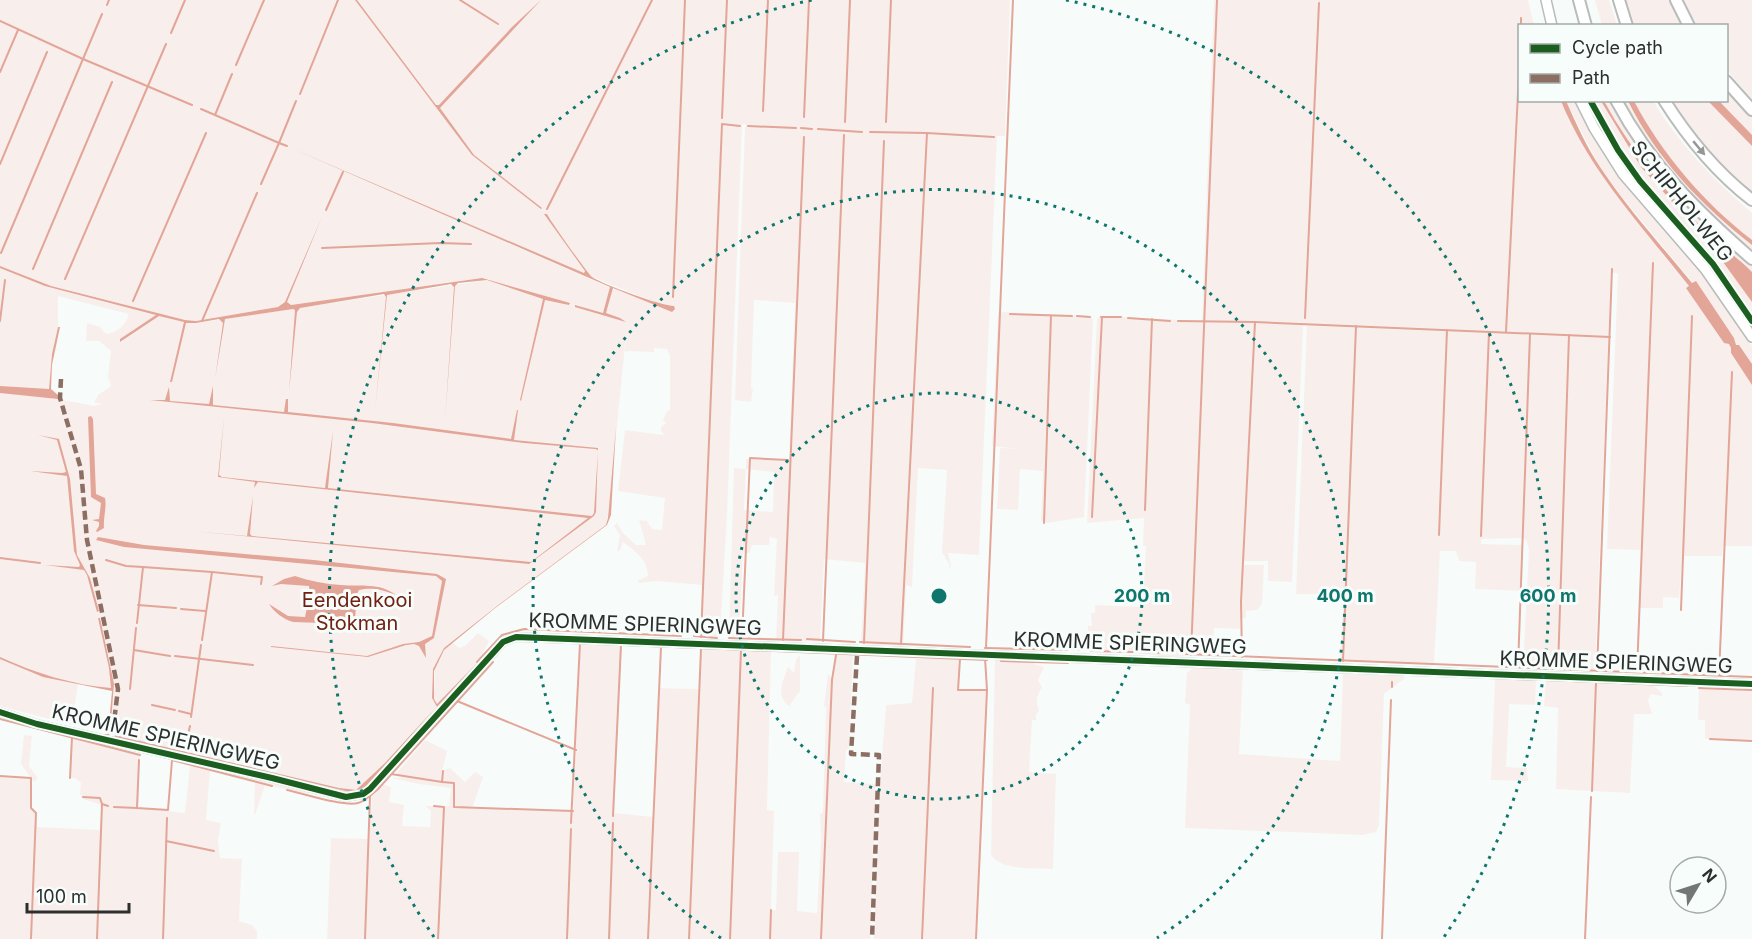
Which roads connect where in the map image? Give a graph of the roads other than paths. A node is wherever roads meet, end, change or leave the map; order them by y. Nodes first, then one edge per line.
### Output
1 (1546, 0) edge
2 (1580, 0) edge
3 (1619, 0) edge
4 (1676, 0) edge
5 (1552, 24) edge
6 (1586, 24) edge
7 (1627, 24) edge
8 (1688, 24) edge
9 (1728, 83) edge
10 (1581, 102) edge
11 (1617, 102) edge
12 (1666, 102) edge
13 (1750, 107) edge
14 (1752, 200) edge
15 (1752, 259) edge
16 (1752, 337) edge
17 (1752, 684) edge
18 (0, 712) edge

1 - 5 main road
2 - 6 highway
3 - 7 highway
4 - 8 highway
9 - 13 highway
10 - 16 main road, SCHIPHOLWEG
11 - 15 highway
12 -> 14 highway
17 - 18 street, KROMME SPIERINGWEG

